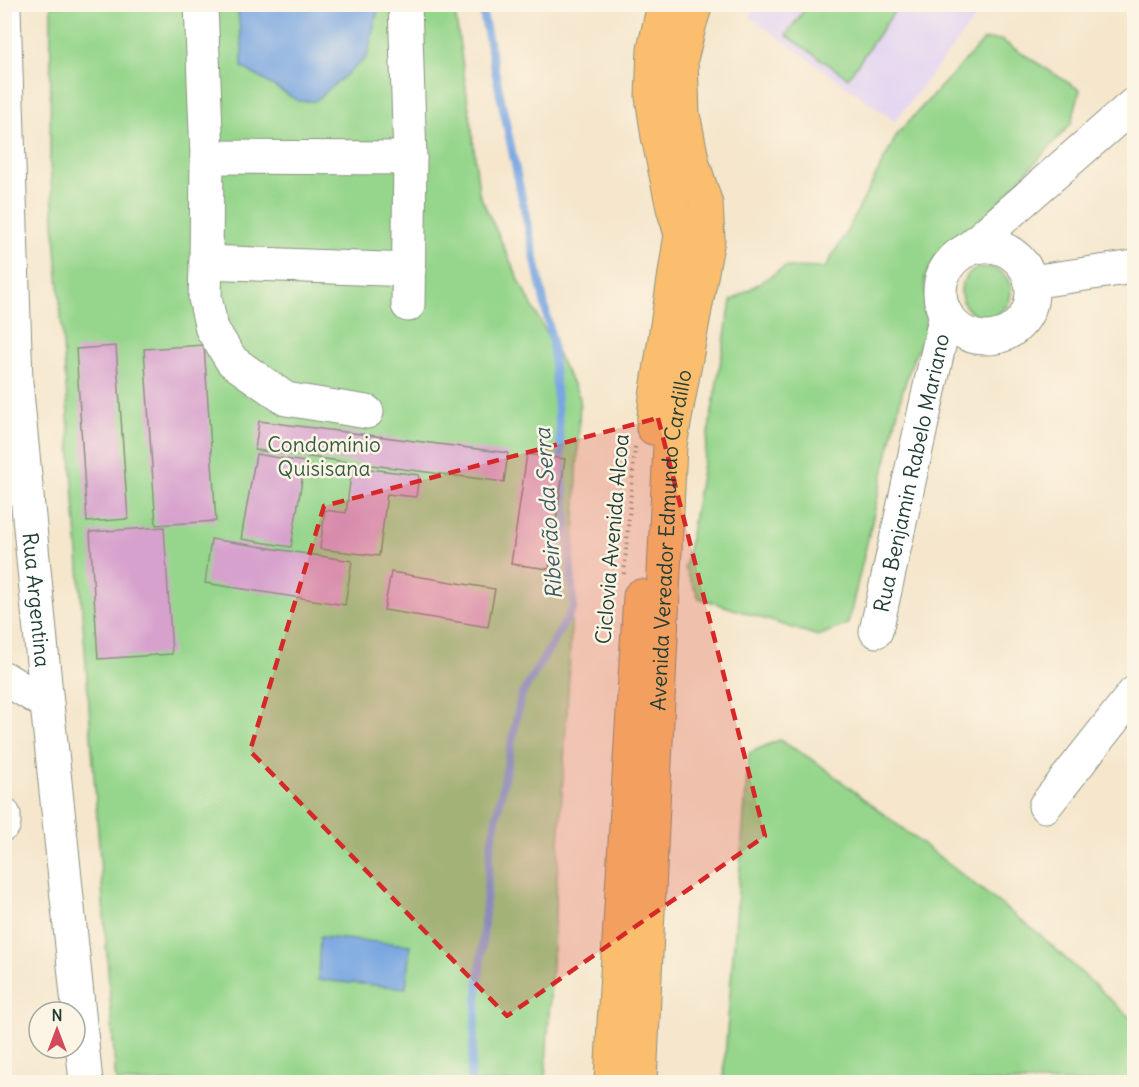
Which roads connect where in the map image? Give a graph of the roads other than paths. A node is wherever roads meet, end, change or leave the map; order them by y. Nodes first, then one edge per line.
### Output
1 (201, 4) edge
2 (405, 4) edge
3 (664, 4) edge
4 (696, 4) edge
5 (4, 9) edge
6 (1134, 104) edge
7 (207, 157) junction
8 (410, 158) junction
9 (967, 250) junction
10 (206, 262) junction
11 (1134, 267) edge
12 (409, 270) junction
13 (1031, 282) junction
14 (408, 305) dead end
15 (946, 314) junction
16 (10, 376) edge
17 (367, 412) dead end
18 (876, 631) dead end
19 (4, 678) edge
20 (1134, 693) edge
21 (47, 704) junction
22 (1045, 806) dead end
23 (4, 815) edge
24 (4, 824) edge
25 (86, 1083) edge
26 (611, 1083) edge
27 (640, 1083) edge

1 - 7 street
2 - 8 street
3 - 26 main road, Avenida Vereador Edmundo Cardillo
4 - 27 main road, Avenida Vereador Edmundo Cardillo
5 - 16 street, Rua Argentina
6 - 9 street
7 - 8 street
7 - 10 street
8 - 12 street
9 - 13 street
9 - 15 street
10 - 12 street
10 - 17 street
11 - 13 street
12 - 14 street
13 - 15 street
15 - 18 street, Rua Benjamin Rabelo Mariano
16 - 21 street, Rua Argentina
19 - 21 street
20 - 22 street
21 - 25 street, Rua Argentina
23 - 24 street

